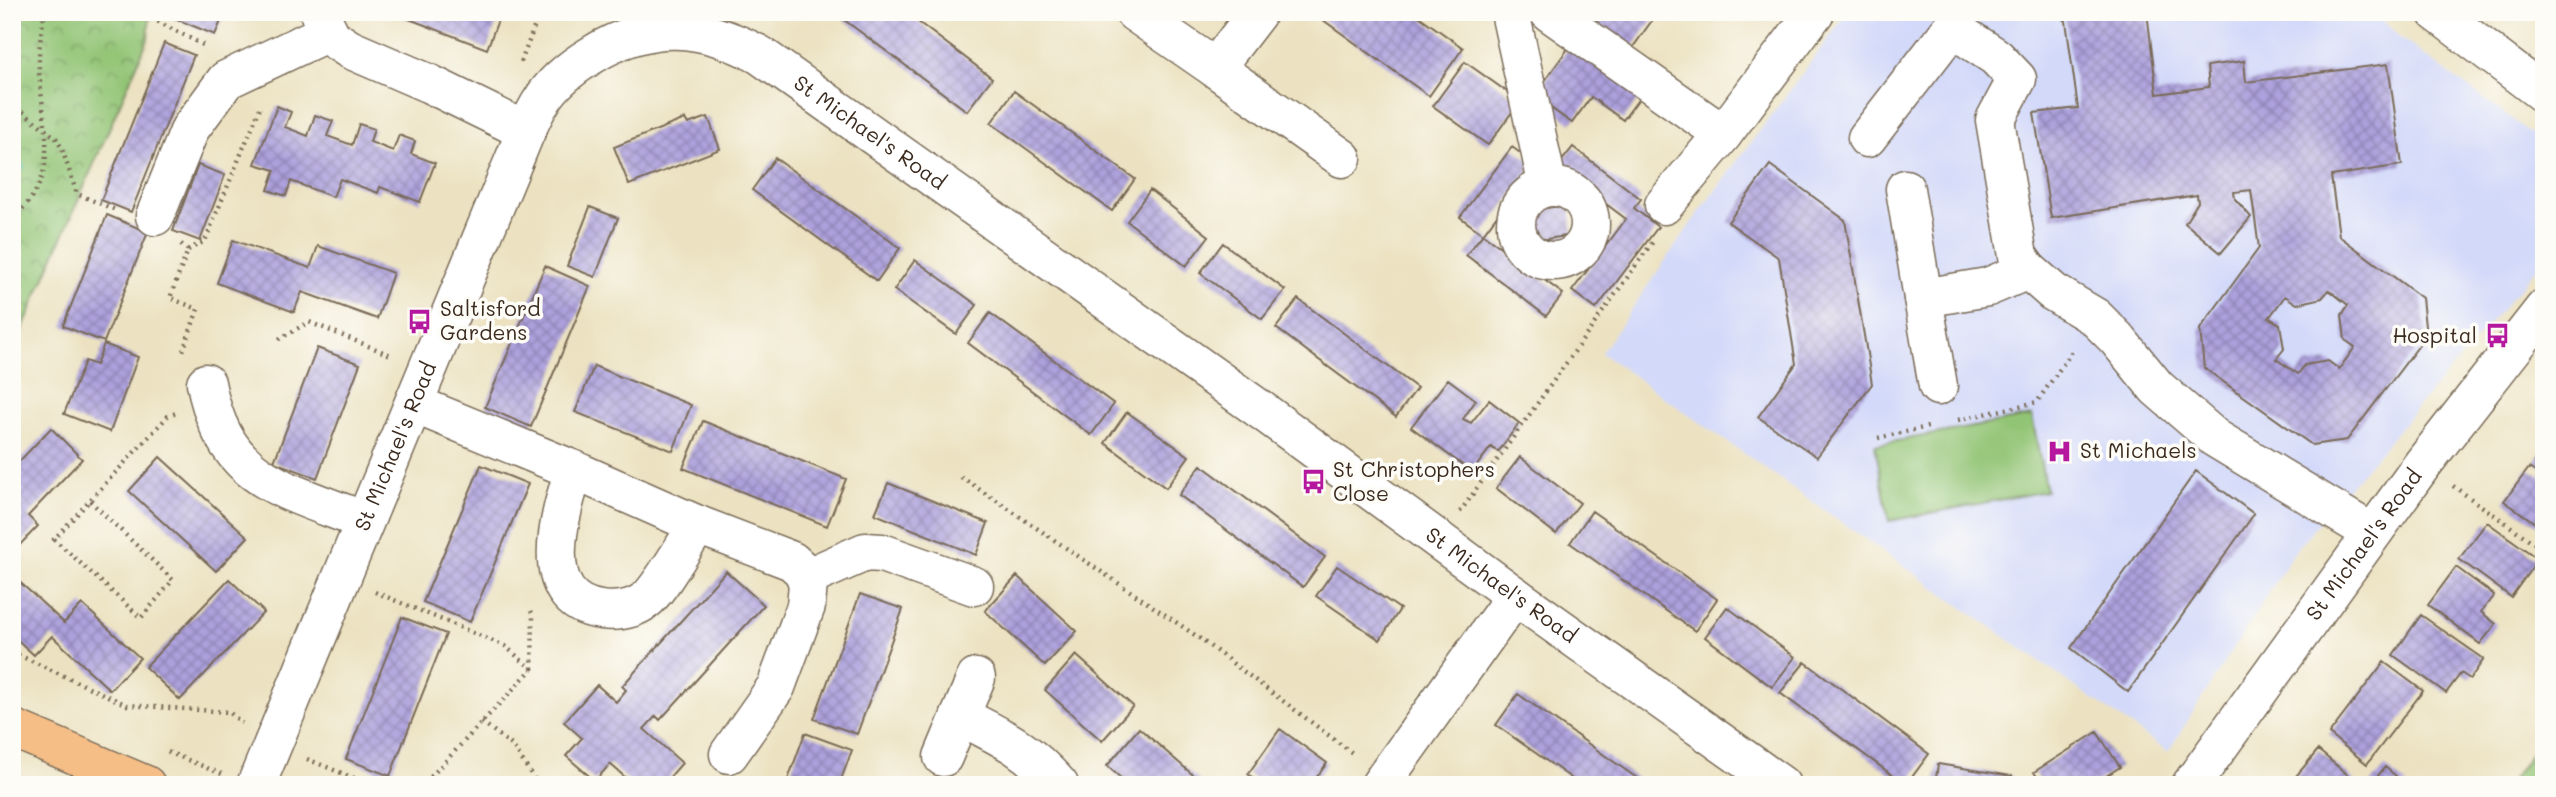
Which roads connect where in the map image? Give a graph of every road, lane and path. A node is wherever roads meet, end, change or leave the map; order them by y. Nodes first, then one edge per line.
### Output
1 (45, 12) edge
2 (139, 12) edge
3 (540, 12) edge
4 (1134, 12) edge
5 (1258, 12) edge
6 (1510, 12) edge
7 (1549, 12) edge
8 (1815, 12) edge
9 (2436, 12) edge
10 (323, 22) edge
11 (520, 66) dead end
12 (1215, 68) junction
13 (237, 75) junction
14 (2544, 94) edge
15 (12, 103) edge
16 (46, 131) junction
17 (526, 131) junction
18 (1723, 134) junction
19 (1867, 138) dead end
20 (1342, 158) dead end
21 (1548, 187) dead end
22 (1905, 188) dead end
23 (12, 218) edge
24 (1660, 220) joint
25 (153, 221) junction
26 (188, 250) junction
27 (2028, 270) junction
28 (1923, 298) junction
29 (198, 309) dead end
30 (2544, 309) edge
31 (2095, 317) junction
32 (279, 339) dead end
33 (401, 359) dead end
34 (1938, 386) dead end
35 (208, 392) joint
36 (414, 404) junction
37 (1958, 420) dead end
38 (1944, 423) dead end
39 (1878, 438) dead end
40 (574, 470) junction
41 (961, 477) dead end
42 (2455, 487) dead end
43 (90, 501) junction
44 (364, 521) junction
45 (698, 525) junction
46 (2372, 533) junction
47 (1442, 542) junction
48 (2544, 550) edge
49 (341, 577) junction
50 (806, 578) junction
51 (974, 586) dead end
52 (1515, 596) junction
53 (12, 652) edge
54 (976, 678) dead end
55 (961, 716) junction
56 (482, 722) junction
57 (12, 728) edge
58 (271, 747) junction
59 (729, 754) dead end
60 (943, 757) dead end
61 (1383, 781) edge
62 (146, 785) edge
63 (256, 785) edge
64 (371, 785) edge
65 (423, 785) edge
66 (538, 785) edge
67 (1059, 785) edge
68 (1782, 785) edge
69 (2191, 785) edge

1 - 16 path
2 - 13 path
3 - 11 path
4 - 12 street
5 - 12 street
6 - 21 street
7 - 18 street
8 - 18 street
9 - 14 street
10 - 13 street
10 - 17 street
12 - 20 street
13 - 25 street
13 - 26 path
15 - 16 path
16 - 23 path
16 - 25 path
17 - 36 street, St Michael's Road
17 - 47 street, St Michael's Road
18 - 24 street
19 - 27 street
22 - 28 street
24 - 47 path
25 - 26 path
26 - 29 path
27 - 28 street
27 - 31 street
28 - 34 street
30 - 46 street, St Michael's Road
31 - 37 path
31 - 46 street
32 - 33 path
35 - 43 path
35 - 44 street
36 - 40 street
36 - 44 street, St Michael's Road
38 - 39 path
40 - 45 street
40 - 45 street
41 - 61 path
42 - 48 path
43 - 43 path
44 - 49 street, St Michael's Road
45 - 50 street
46 - 69 street, St Michael's Road
47 - 52 street, St Michael's Road
49 - 56 path
49 - 58 street, St Michael's Road
50 - 51 street
50 - 59 street
52 - 61 street
52 - 68 street, St Michael's Road
53 - 58 path
54 - 55 street
55 - 60 street
55 - 67 street
56 - 65 path
56 - 66 path
57 - 62 main road
58 - 63 street, St Michael's Road
58 - 64 path

